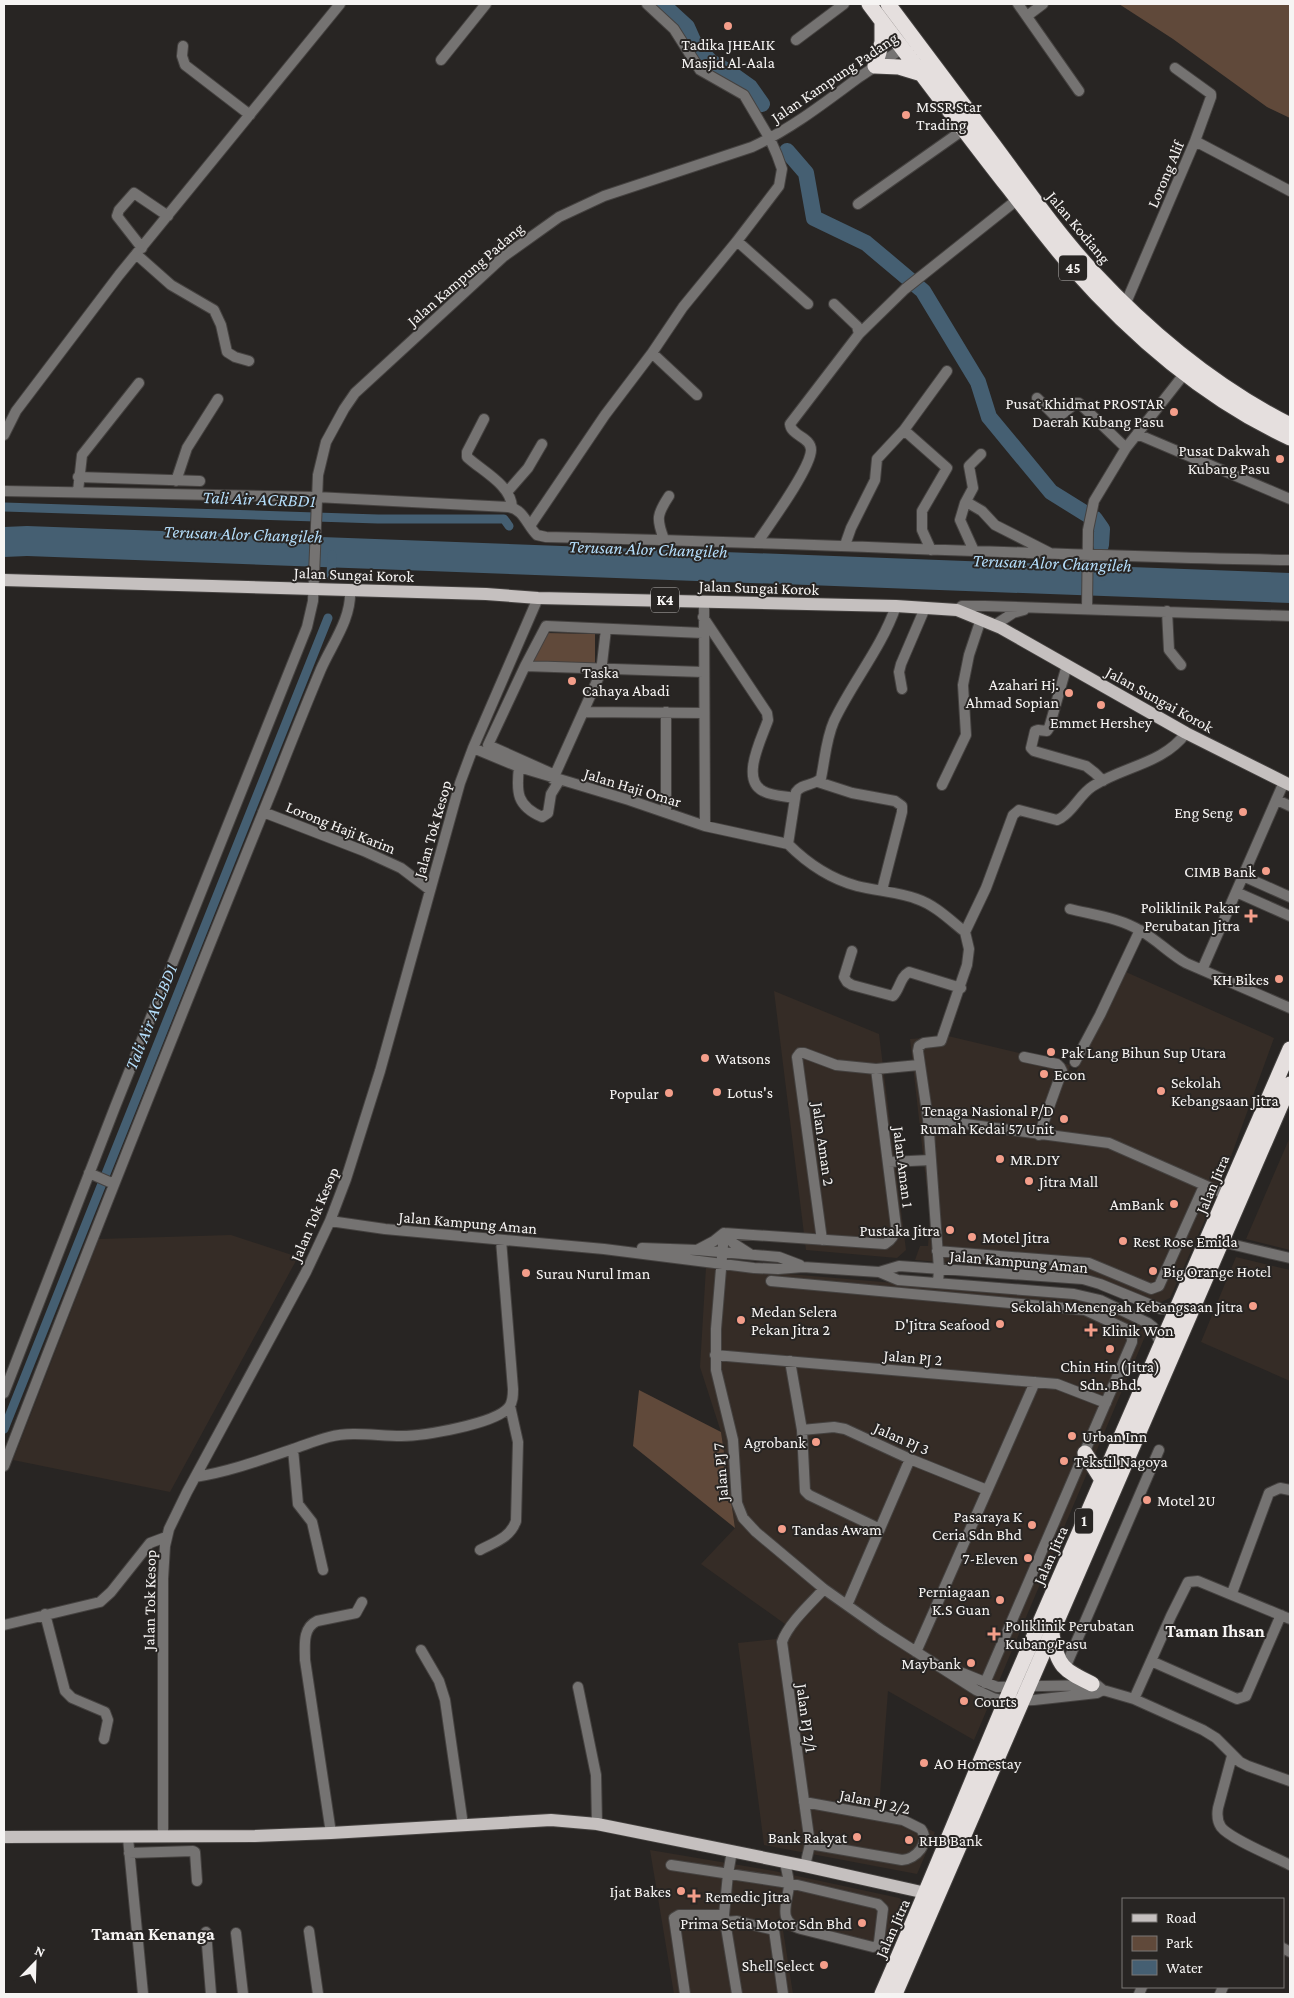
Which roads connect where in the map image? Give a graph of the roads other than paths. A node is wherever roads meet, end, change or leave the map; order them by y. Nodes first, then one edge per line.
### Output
1 (340, 4) edge
2 (486, 4) edge
3 (647, 4) edge
4 (844, 4) edge
5 (869, 4) edge
6 (888, 4) edge
7 (1018, 4) edge
8 (1043, 4) edge
9 (1027, 16) junction
10 (882, 21) junction
11 (796, 40) dead end
12 (909, 44) junction
13 (182, 46) dead end
14 (441, 60) dead end
15 (875, 66) junction
16 (1175, 68) dead end
17 (922, 74) junction
18 (1079, 91) dead end
19 (250, 115) junction
20 (963, 130) junction
21 (770, 139) junction
22 (1195, 142) junction
23 (1290, 191) edge
24 (1018, 199) junction
25 (858, 204) dead end
26 (168, 216) junction
27 (737, 241) junction
28 (139, 251) junction
29 (808, 304) dead end
30 (834, 304) dead end
31 (1124, 304) junction
32 (859, 334) junction
33 (652, 353) junction
34 (249, 361) dead end
35 (947, 371) dead end
36 (1185, 373) junction
37 (138, 384) dead end
38 (697, 395) dead end
39 (1037, 398) dead end
40 (218, 399) dead end
41 (484, 419) dead end
42 (1290, 425) edge
43 (904, 430) junction
44 (1137, 434) junction
45 (4, 435) edge
46 (1290, 438) edge
47 (542, 444) dead end
48 (1126, 448) junction
49 (981, 454) dead end
50 (78, 477) junction
51 (176, 481) junction
52 (200, 481) dead end
53 (4, 491) edge
54 (78, 492) junction
55 (507, 492) junction
56 (669, 496) dead end
57 (1290, 499) edge
58 (316, 501) junction
59 (965, 503) junction
60 (512, 507) junction
61 (530, 526) junction
62 (664, 540) junction
63 (757, 542) junction
64 (845, 545) junction
65 (931, 550) junction
66 (974, 551) junction
67 (1053, 555) junction
68 (1091, 558) junction
69 (1290, 560) edge
70 (4, 580) edge
71 (313, 584) junction
72 (350, 590) junction
73 (538, 598) junction
74 (704, 601) junction
75 (1087, 604) junction
76 (896, 606) junction
77 (925, 608) junction
78 (1032, 608) junction
79 (957, 610) junction
80 (1167, 611) junction
81 (1290, 616) edge
82 (703, 617) junction
83 (981, 620) junction
84 (995, 625) junction
85 (606, 629) junction
86 (703, 633) junction
87 (1067, 665) junction
88 (1181, 665) dead end
89 (525, 666) junction
90 (602, 667) junction
91 (703, 672) junction
92 (902, 689) dead end
93 (583, 712) junction
94 (666, 712) junction
95 (703, 712) junction
96 (1186, 733) junction
97 (473, 748) junction
98 (519, 767) junction
99 (556, 778) junction
100 (1103, 781) junction
101 (818, 782) junction
102 (1287, 784) edge
103 (942, 785) dead end
104 (794, 798) junction
105 (1277, 800) junction
106 (1290, 806) edge
107 (263, 812) junction
108 (666, 812) junction
109 (705, 826) junction
110 (788, 844) junction
111 (1243, 876) junction
112 (430, 890) junction
113 (882, 890) junction
114 (1236, 892) junction
115 (1290, 897) edge
116 (1070, 909) dead end
117 (1290, 916) edge
118 (1140, 930) junction
119 (965, 932) junction
120 (852, 951) dead end
121 (1202, 970) junction
122 (961, 988) junction
123 (1290, 1007) edge
124 (1290, 1049) edge
125 (1024, 1057) dead end
126 (1075, 1062) dead end
127 (919, 1065) junction
128 (876, 1069) junction
129 (1290, 1084) edge
130 (928, 1119) junction
131 (1039, 1135) junction
132 (931, 1160) junction
133 (888, 1162) junction
134 (101, 1179) junction
135 (1204, 1186) junction
136 (1227, 1195) junction
137 (330, 1221) junction
138 (724, 1232) junction
139 (501, 1240) junction
140 (822, 1240) junction
141 (1222, 1242) junction
142 (604, 1249) junction
143 (696, 1250) junction
144 (937, 1251) junction
145 (722, 1253) junction
146 (755, 1256) junction
147 (1290, 1258) edge
148 (721, 1265) junction
149 (803, 1267) junction
150 (938, 1269) junction
151 (879, 1272) junction
152 (771, 1282) dead end
153 (938, 1283) junction
154 (1180, 1303) junction
155 (1161, 1345) junction
156 (715, 1355) junction
157 (790, 1362) junction
158 (1035, 1382) junction
159 (4, 1393) edge
160 (1106, 1403) junction
161 (510, 1406) junction
162 (802, 1430) junction
163 (293, 1449) junction
164 (1159, 1450) dead end
165 (1085, 1453) junction
166 (910, 1459) junction
167 (4, 1466) edge
168 (195, 1477) junction
169 (1102, 1480) junction
170 (987, 1490) junction
171 (1290, 1490) edge
172 (880, 1529) junction
173 (166, 1537) junction
174 (480, 1550) dead end
175 (323, 1570) dead end
176 (824, 1589) junction
177 (1232, 1594) junction
178 (362, 1602) dead end
179 (847, 1605) junction
180 (45, 1614) junction
181 (1285, 1617) edge
182 (4, 1626) edge
183 (1052, 1634) junction
184 (421, 1650) dead end
185 (916, 1652) junction
186 (1151, 1661) junction
187 (932, 1662) junction
188 (1065, 1668) junction
189 (985, 1683) junction
190 (578, 1686) dead end
191 (1098, 1687) junction
192 (1008, 1694) junction
193 (1025, 1694) junction
194 (1134, 1699) junction
195 (104, 1739) dead end
196 (1232, 1756) junction
197 (1290, 1781) edge
198 (804, 1802) junction
199 (597, 1824) junction
200 (464, 1825) junction
201 (331, 1833) junction
202 (4, 1837) edge
203 (163, 1837) junction
204 (128, 1838) junction
205 (810, 1844) junction
206 (732, 1850) junction
207 (129, 1853) junction
208 (785, 1862) junction
209 (671, 1865) dead end
210 (1290, 1865) edge
211 (805, 1866) junction
212 (728, 1874) junction
213 (197, 1881) dead end
214 (789, 1883) junction
215 (926, 1893) junction
216 (725, 1919) junction
217 (309, 1931) dead end
218 (206, 1932) dead end
219 (236, 1933) dead end
220 (143, 1994) edge
221 (212, 1994) edge
222 (243, 1994) edge
223 (318, 1994) edge
224 (685, 1994) edge
225 (737, 1994) edge
226 (784, 1994) edge
227 (882, 1994) edge
228 (895, 1994) edge

1 - 19 street
2 - 14 street
3 - 21 street, Jalan Kampung Padang
4 - 11 street
5 - 10 highway, 45
6 - 12 highway, Jalan Kodiang / 45
7 - 9 street
8 - 9 street
9 - 18 street
10 - 12 highway, 45
10 - 15 highway
12 - 15 street, Jalan Kampung Padang
12 - 17 highway, Jalan Kodiang / 45
12 - 31 highway, Jalan Kodiang / 45
13 - 19 street
15 - 17 highway
15 - 21 street, Jalan Kampung Padang
16 - 22 street, Lorong Alif
17 - 20 highway, Jalan Kodiang / 45
19 - 26 street
20 - 24 highway, Jalan Kodiang / 45
20 - 25 street
21 - 27 street
21 - 58 street, Jalan Kampung Padang
22 - 23 street
22 - 31 street, Lorong Alif
24 - 32 street
24 - 36 highway, Jalan Kodiang / 45
26 - 28 street
26 - 28 street
27 - 29 street
27 - 33 street
28 - 34 street
28 - 45 street
30 - 32 street
31 - 42 highway, Jalan Kodiang / 45
32 - 63 street
33 - 38 street
33 - 61 street
35 - 43 street
36 - 44 street
36 - 46 highway, Jalan Kodiang / 45
37 - 50 street
39 - 48 street
40 - 51 street
41 - 55 street
43 - 64 street
43 - 65 street
44 - 48 street
44 - 57 street
47 - 55 street
48 - 68 street
49 - 59 street
50 - 51 street
50 - 54 street
51 - 52 street
53 - 54 street
54 - 58 street
55 - 60 street
56 - 62 street
58 - 60 street
58 - 71 street, Jalan Kampung Padang
59 - 66 street
59 - 67 street
60 - 61 street
61 - 62 street
62 - 63 street
63 - 64 street
64 - 65 street
65 - 66 street
66 - 67 street
67 - 68 street
68 - 69 street
68 - 75 street
70 - 71 main road, Jalan Sungai Korok / K4
71 - 72 main road, Jalan Sungai Korok / K4
71 - 134 street, Jalan Kampung Padang
72 - 73 main road, Jalan Sungai Korok / K4
72 - 107 street
73 - 74 main road, Jalan Sungai Korok / K4
73 - 97 street, Jalan Tok Kesop
74 - 76 main road, Jalan Sungai Korok / K4
74 - 82 street
75 - 78 street
75 - 80 street
76 - 77 main road, Jalan Sungai Korok / K4
76 - 101 street
77 - 79 main road, Jalan Sungai Korok / K4
77 - 92 street
78 - 79 street
78 - 84 street
79 - 83 main road, Jalan Sungai Korok / K4
80 - 81 street
80 - 88 street
82 - 86 street
82 - 104 street
83 - 84 main road, Jalan Sungai Korok / K4
83 - 103 street
84 - 87 main road, Jalan Sungai Korok / K4
85 - 86 street
85 - 89 street
85 - 90 street
86 - 91 street
87 - 96 main road, Jalan Sungai Korok / K4
87 - 100 street
89 - 90 street
89 - 99 street
90 - 91 street
90 - 93 street
91 - 95 street
93 - 94 street
93 - 99 street
94 - 95 street
94 - 108 street
95 - 109 street
96 - 100 street
96 - 102 main road, Jalan Sungai Korok / K4
97 - 98 street, Jalan Haji Omar
97 - 112 street, Jalan Tok Kesop
98 - 99 street, Jalan Haji Omar
98 - 99 street
99 - 108 street, Jalan Haji Omar
100 - 119 street
101 - 104 street
101 - 113 street
102 - 105 street
104 - 110 street
105 - 106 street
105 - 111 street
107 - 112 street, Lorong Haji Karim
107 - 134 street
108 - 109 street, Jalan Haji Omar
109 - 110 street, Jalan Haji Omar
110 - 113 street
111 - 114 street
111 - 115 street
112 - 137 street, Jalan Tok Kesop
113 - 119 street
114 - 117 street
114 - 121 street
116 - 118 street
118 - 121 street
118 - 126 street
119 - 122 street
120 - 122 street
121 - 123 street
122 - 127 street
124 - 136 highway, Jalan Jitra / 1
125 - 131 street
127 - 128 street
127 - 130 street
128 - 133 street, Jalan Aman 1
128 - 140 street, Jalan Aman 2
129 - 141 highway, Jalan Jitra / 1
130 - 131 street
130 - 132 street
131 - 135 street
132 - 133 street
132 - 144 street
133 - 140 street, Jalan Aman 1
134 - 159 street
134 - 167 street
135 - 136 street
135 - 144 street
136 - 154 highway, Jalan Jitra / 1
137 - 139 street, Jalan Kampung Aman
137 - 168 street, Jalan Tok Kesop
138 - 140 street
138 - 143 street
138 - 145 street, Jalan PJ 7
138 - 146 street
139 - 142 street, Jalan Kampung Aman
139 - 161 street
141 - 147 street
141 - 183 highway, Jalan Jitra / 1
142 - 143 street, Jalan Kampung Aman
142 - 148 street, Jalan Kampung Aman
143 - 145 street, Jalan Kampung Aman
144 - 150 street
145 - 146 street, Jalan Kampung Aman
145 - 148 street, Jalan PJ 7
146 - 149 street, Jalan Kampung Aman
148 - 149 street, Jalan Kampung Aman
148 - 156 street, Jalan PJ 7
149 - 151 street, Jalan Kampung Aman
150 - 151 street, Jalan Kampung Aman
150 - 153 street
150 - 154 street, Jalan Kampung Aman
151 - 153 street, Jalan Kampung Aman
152 - 160 street
153 - 155 street, Jalan Kampung Aman
154 - 155 highway, Jalan Jitra / 1
155 - 169 highway, Jalan Jitra / 1
156 - 157 street, Jalan PJ 2
156 - 176 street, Jalan PJ 7
157 - 158 street, Jalan PJ 2
157 - 162 street
158 - 160 street, Jalan PJ 2
158 - 170 street
160 - 165 street
161 - 163 street
161 - 174 street
162 - 166 street, Jalan PJ 3
162 - 172 street
163 - 168 street
163 - 175 street
164 - 188 street
165 - 169 highway
165 - 189 street
166 - 170 street, Jalan PJ 3
166 - 172 street
168 - 173 street, Jalan Tok Kesop
169 - 192 highway, Jalan Jitra / 1
170 - 185 street
171 - 177 street
172 - 179 street
173 - 180 street
173 - 203 street, Jalan Tok Kesop
176 - 179 street, Jalan PJ 7
176 - 198 street, Jalan PJ 2/1
177 - 181 street
177 - 186 street
178 - 201 street
179 - 185 street, Jalan PJ 7
180 - 182 street
180 - 195 street
181 - 186 street
183 - 188 highway
183 - 193 highway, Jalan Jitra / 1
184 - 200 street
185 - 187 street, Jalan PJ 7
186 - 194 street
187 - 189 street
187 - 192 street
188 - 191 highway
189 - 192 street
190 - 199 street
191 - 193 street
191 - 193 street
191 - 194 street
192 - 193 street
192 - 193 street
192 - 215 highway, Jalan Jitra / 1
193 - 228 highway, Jalan Jitra / 1
194 - 196 street
196 - 197 street
196 - 210 street
198 - 205 street, Jalan PJ 2/1
198 - 205 street, Jalan PJ 2/2
199 - 200 main road
199 - 206 main road
200 - 201 main road
201 - 203 main road
202 - 204 main road
203 - 204 main road
204 - 207 street
205 - 211 street, Jalan PJ 2/1
206 - 208 main road
206 - 212 street
207 - 213 street
207 - 220 street
208 - 211 main road
208 - 214 street
209 - 212 street
211 - 215 main road
212 - 214 street
212 - 216 street
214 - 214 street
215 - 227 highway, Jalan Jitra / 1
216 - 224 street
216 - 225 street
216 - 226 street
217 - 223 street
218 - 221 street
219 - 222 street

